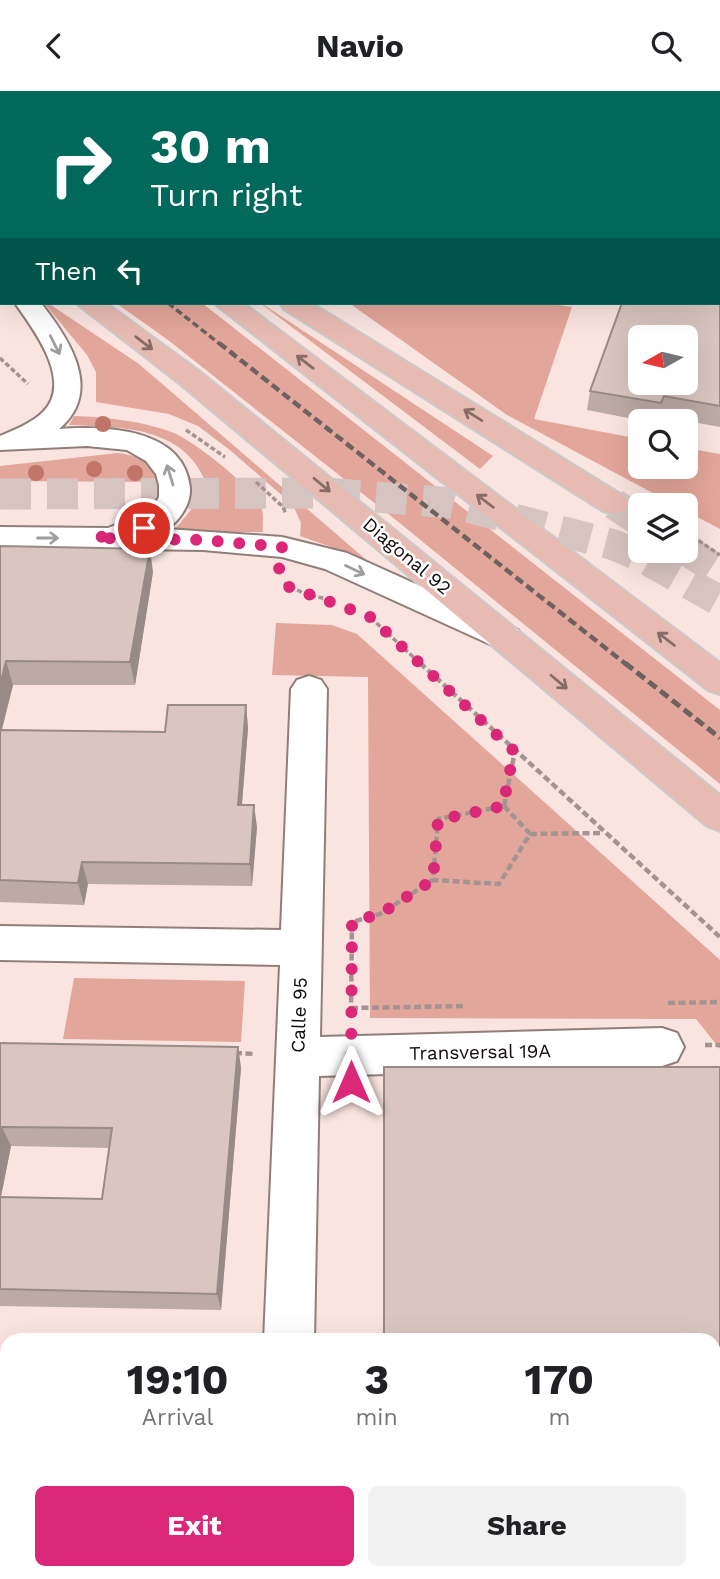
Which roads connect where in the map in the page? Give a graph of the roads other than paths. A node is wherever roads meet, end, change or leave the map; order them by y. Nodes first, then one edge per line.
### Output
1 (29, 305) edge
2 (92, 305) edge
3 (230, 305) edge
4 (296, 305) edge
5 (3, 444) edge
6 (614, 504) tunnel mouth
7 (0, 537) edge
8 (95, 538) junction
9 (508, 639) junction
10 (720, 681) edge
11 (309, 689) dead end
12 (610, 724) junction
13 (720, 816) edge
14 (720, 841) edge
15 (0, 943) edge
16 (302, 948) junction
17 (662, 1047) dead end
18 (276, 1055) junction
19 (289, 1333) edge

1 -> 5 main road
2 -> 9 main road, Diagonal 92
10 -> 3 main road
6 -> 4 main road
8 -> 5 main road
7 -> 8 main road
8 -> 9 main road
9 -> 12 main road, Diagonal 92
11 - 16 main road, Calle 95
12 - 13 main road, Diagonal 92
12 - 14 main road
15 - 16 main road
16 - 18 main road, Calle 95
17 - 18 main road, Transversal 19A
18 - 19 main road, Calle 95

